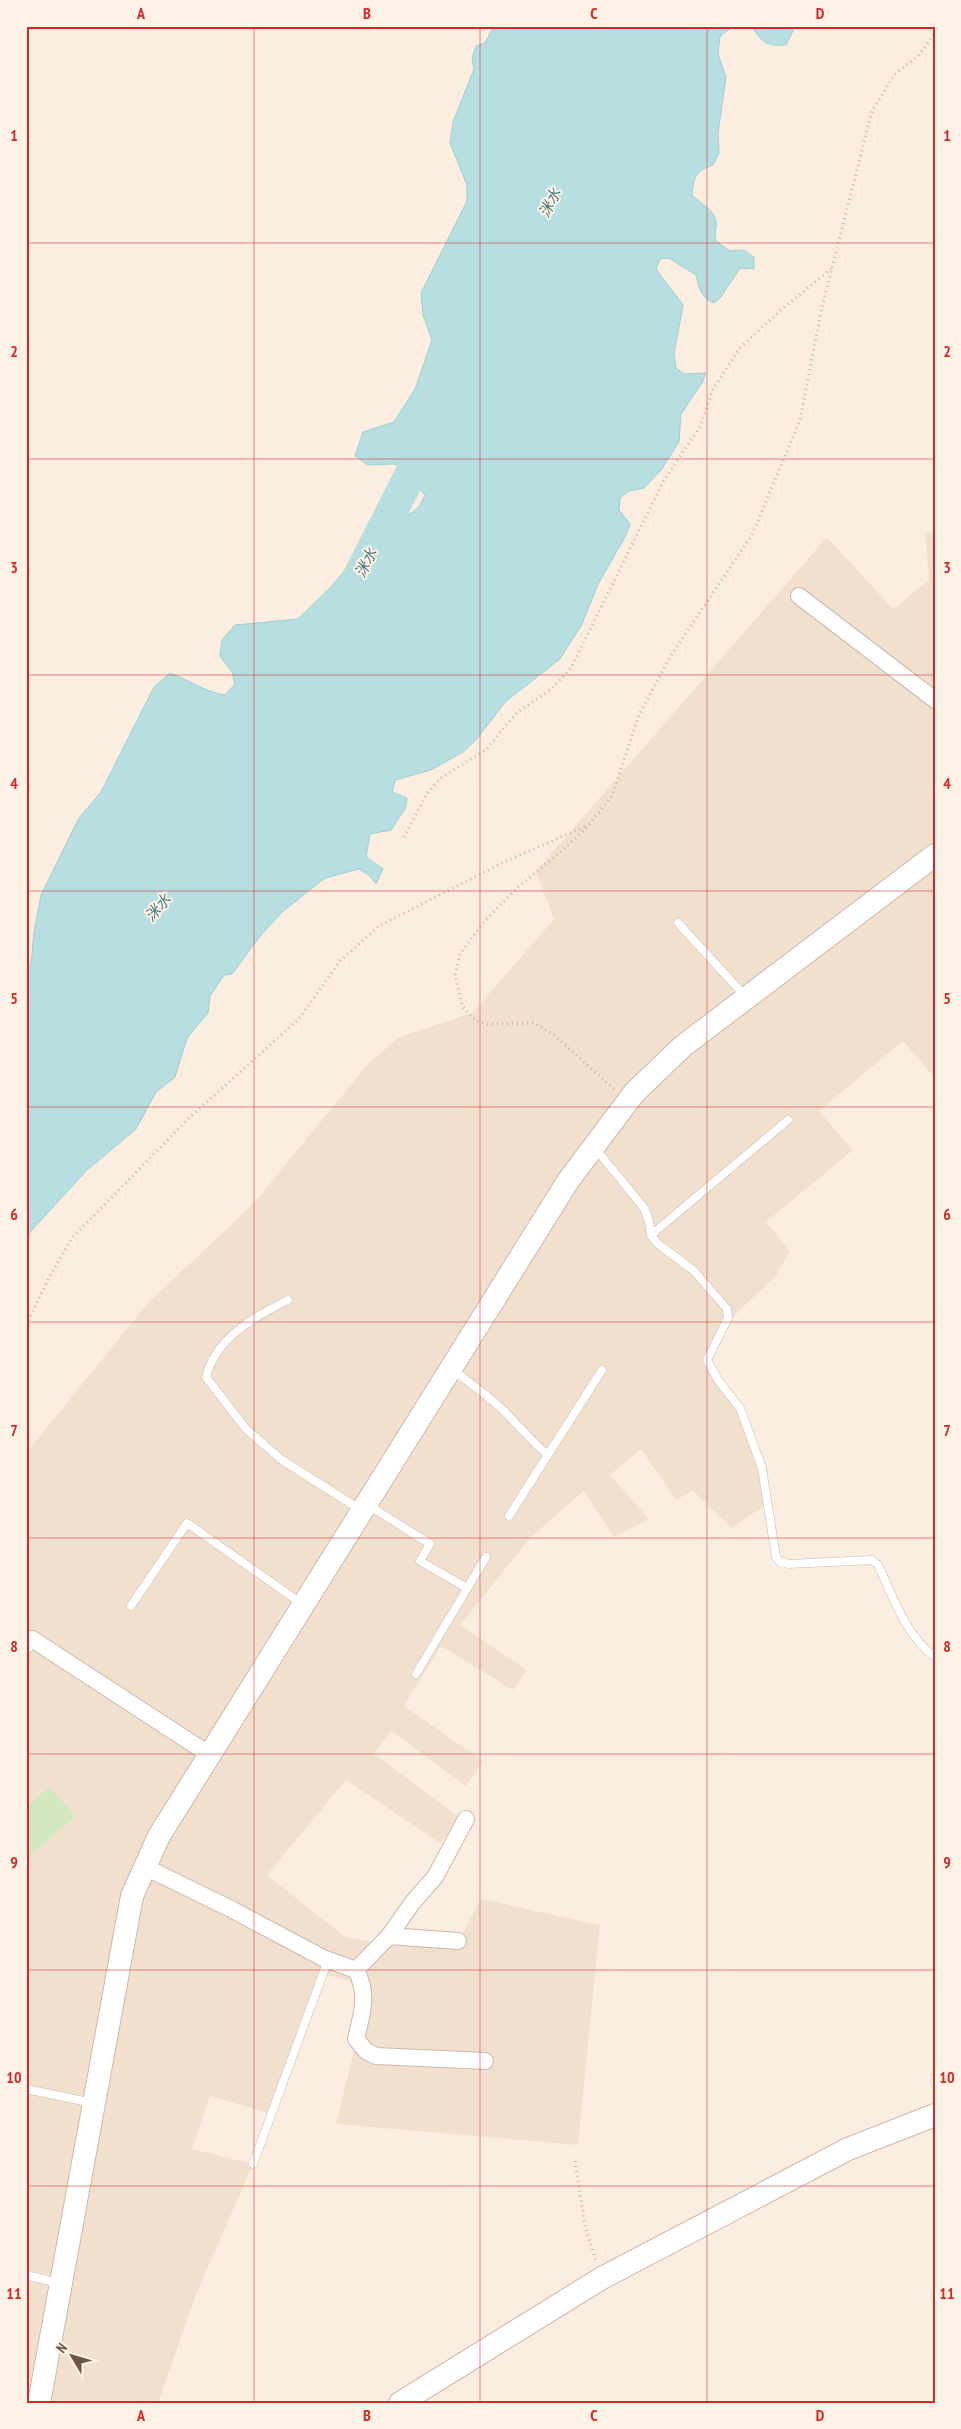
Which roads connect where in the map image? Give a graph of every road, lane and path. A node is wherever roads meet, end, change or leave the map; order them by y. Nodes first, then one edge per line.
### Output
1 (935, 34) edge
2 (831, 269) junction
3 (800, 596) dead end
4 (935, 700) edge
5 (589, 825) junction
6 (404, 837) dead end
7 (935, 855) edge
8 (678, 923) dead end
9 (747, 998) junction
10 (628, 1101) junction
11 (788, 1120) dead end
12 (594, 1146) junction
13 (651, 1235) junction
14 (288, 1300) dead end
15 (26, 1325) edge
16 (451, 1369) junction
17 (602, 1370) dead end
18 (548, 1455) junction
19 (364, 1508) junction
20 (509, 1516) dead end
21 (486, 1557) dead end
22 (468, 1588) junction
23 (304, 1605) junction
24 (131, 1606) dead end
25 (28, 1640) edge
26 (935, 1657) edge
27 (416, 1674) dead end
28 (210, 1755) junction
29 (466, 1819) dead end
30 (145, 1867) junction
31 (388, 1936) junction
32 (458, 1941) dead end
33 (328, 1960) junction
34 (356, 1970) junction
35 (485, 2061) dead end
36 (26, 2089) edge
37 (95, 2103) junction
38 (935, 2115) edge
39 (575, 2161) dead end
40 (253, 2164) dead end
41 (26, 2275) edge
42 (602, 2278) junction
43 (61, 2284) junction
44 (39, 2403) edge
45 (400, 2403) edge

1 - 2 path
2 - 5 path
2 - 6 path
3 - 4 street
5 - 10 path
5 - 15 path
7 - 9 main road
8 - 9 lane
9 - 10 main road
10 - 12 main road
11 - 13 lane
12 - 13 lane
12 - 16 main road
13 - 26 lane
14 - 19 lane
16 - 18 lane
16 - 19 main road
17 - 18 lane
18 - 20 lane
19 - 22 lane
19 - 23 main road
21 - 22 lane
22 - 27 lane
23 - 24 lane
23 - 28 main road
25 - 28 street
28 - 30 main road
29 - 31 street
30 - 33 street
30 - 37 main road
31 - 32 street
31 - 34 street
33 - 34 street
33 - 40 lane
34 - 35 street
36 - 37 lane
37 - 43 main road
38 - 42 main road
39 - 42 path
41 - 43 lane
42 - 45 main road
43 - 44 main road

